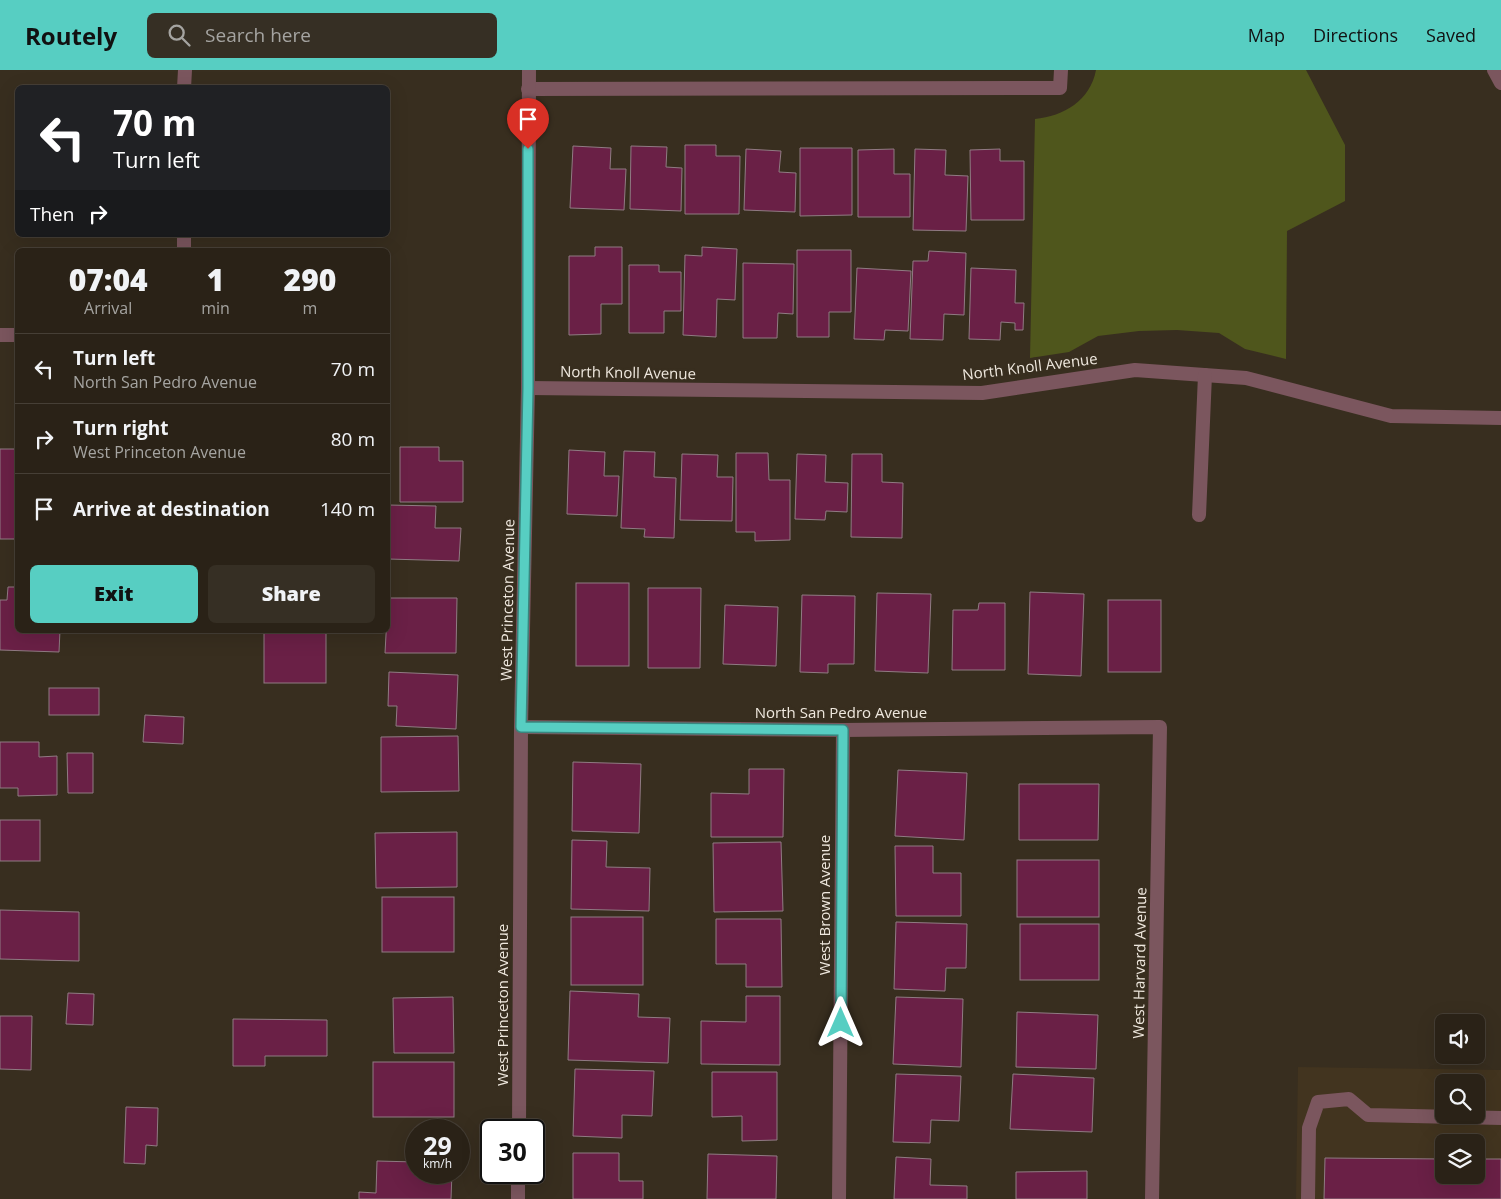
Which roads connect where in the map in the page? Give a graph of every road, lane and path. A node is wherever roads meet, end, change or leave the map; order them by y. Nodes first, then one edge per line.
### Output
1 (529, 70) edge
2 (1061, 70) edge
3 (1494, 70) edge
4 (1501, 83) edge
5 (528, 89) junction
6 (0, 335) edge
7 (15, 335) edge
8 (1205, 375) junction
9 (528, 388) junction
10 (1501, 418) edge
11 (1199, 515) dead end
12 (521, 727) junction
13 (1160, 727) joint
14 (843, 730) junction
15 (1501, 1118) edge
16 (518, 1119) edge
17 (518, 1184) edge
18 (518, 1199) edge
19 (839, 1199) edge
20 (1152, 1199) edge
21 (1308, 1199) edge

1 - 5 street, West Princeton Avenue
2 - 5 street
3 - 4 street
5 - 9 street, West Princeton Avenue
6 - 7 street
8 - 9 street, North Knoll Avenue
8 - 10 street, North Knoll Avenue
8 - 11 street
9 - 12 street, West Princeton Avenue
12 - 14 street, North San Pedro Avenue
12 - 16 street, West Princeton Avenue
13 - 14 street, North San Pedro Avenue
13 - 20 street, West Harvard Avenue
14 - 19 street, West Brown Avenue
15 - 21 street
17 - 18 street

